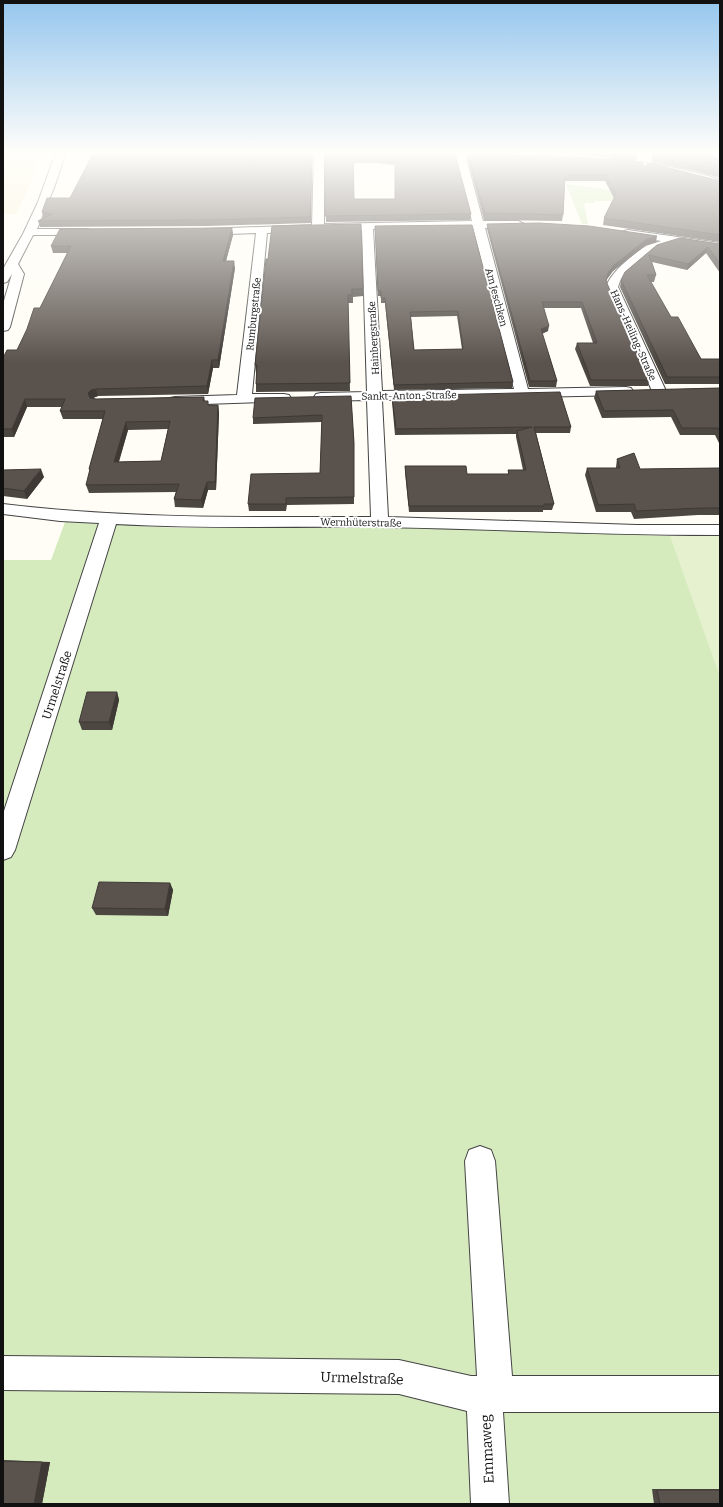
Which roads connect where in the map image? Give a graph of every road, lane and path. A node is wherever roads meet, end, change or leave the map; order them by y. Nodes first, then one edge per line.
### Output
1 (33, 222) edge
2 (318, 222) edge
3 (477, 224) junction
4 (530, 224) edge
5 (367, 226) junction
6 (318, 227) junction
7 (262, 229) junction
8 (29, 232) junction
9 (102, 232) edge
10 (194, 232) edge
11 (617, 232) edge
12 (645, 236) junction
13 (677, 240) junction
14 (720, 246) edge
15 (651, 248) junction
16 (12, 264) junction
17 (3, 279) edge
18 (7, 301) edge
19 (3, 327) edge
20 (659, 391) junction
21 (674, 391) edge
22 (522, 392) junction
23 (376, 396) junction
24 (244, 399) junction
25 (159, 401) edge
26 (3, 509) edge
27 (109, 519) junction
28 (380, 522) junction
29 (720, 530) edge
30 (3, 850) edge
31 (480, 1161) dead end
32 (3, 1373) edge
33 (490, 1394) junction
34 (720, 1394) edge
35 (490, 1504) edge

1 - 8 street
2 - 6 street
3 - 4 street
3 - 5 street
3 - 22 street, Am Jeschken
5 - 6 street
5 - 23 street, Hainbergstraße
6 - 7 street
7 - 10 street
7 - 24 street, Rumburgstraße
8 - 9 street
8 - 16 street
11 - 12 street
12 - 13 street
12 - 15 street
13 - 14 street
13 - 15 street, Hans-Heiling-Straße
15 - 20 street, Hans-Heiling-Straße
16 - 17 street
16 - 18 street
18 - 19 street
20 - 21 street, Sankt-Anton-Straße
20 - 22 street, Sankt-Anton-Straße
22 - 23 street, Sankt-Anton-Straße
23 - 24 street, Sankt-Anton-Straße
23 - 28 street, Hainbergstraße
24 - 25 street, Sankt-Anton-Straße
26 - 27 street, Wernhüterstraße
27 - 28 street, Wernhüterstraße
27 - 30 street, Urmelstraße
28 - 29 street, Wernhüterstraße
31 - 33 street, Emmaweg
32 - 33 street, Urmelstraße
33 - 34 street, Urmelstraße
33 - 35 street, Emmaweg

